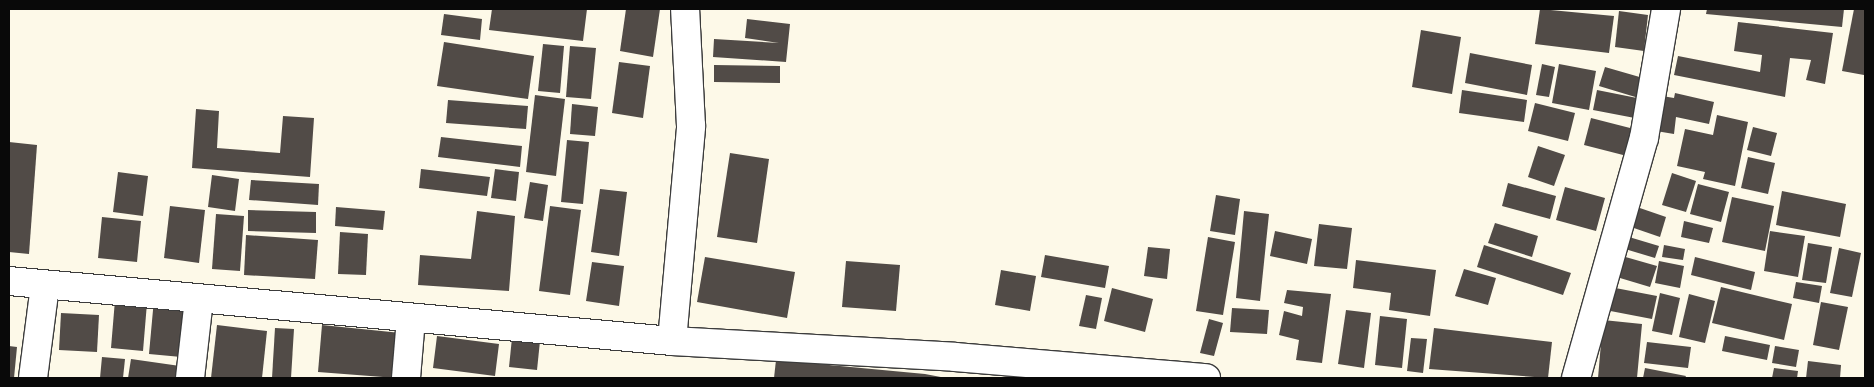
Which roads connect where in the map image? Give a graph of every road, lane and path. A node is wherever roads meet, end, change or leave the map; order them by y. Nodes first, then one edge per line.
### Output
1 (685, 9) edge
2 (1666, 9) edge
3 (9, 281) edge
4 (45, 286) junction
5 (199, 299) junction
6 (411, 318) junction
7 (672, 341) junction
8 (33, 378) edge
9 (190, 378) edge
10 (406, 378) edge
11 (1206, 378) edge
12 (1576, 378) edge

1 - 7 street
2 - 12 street
3 - 4 street
4 - 5 street
4 - 8 street
5 - 6 street
5 - 9 street
6 - 7 street
6 - 10 street
7 - 11 street

